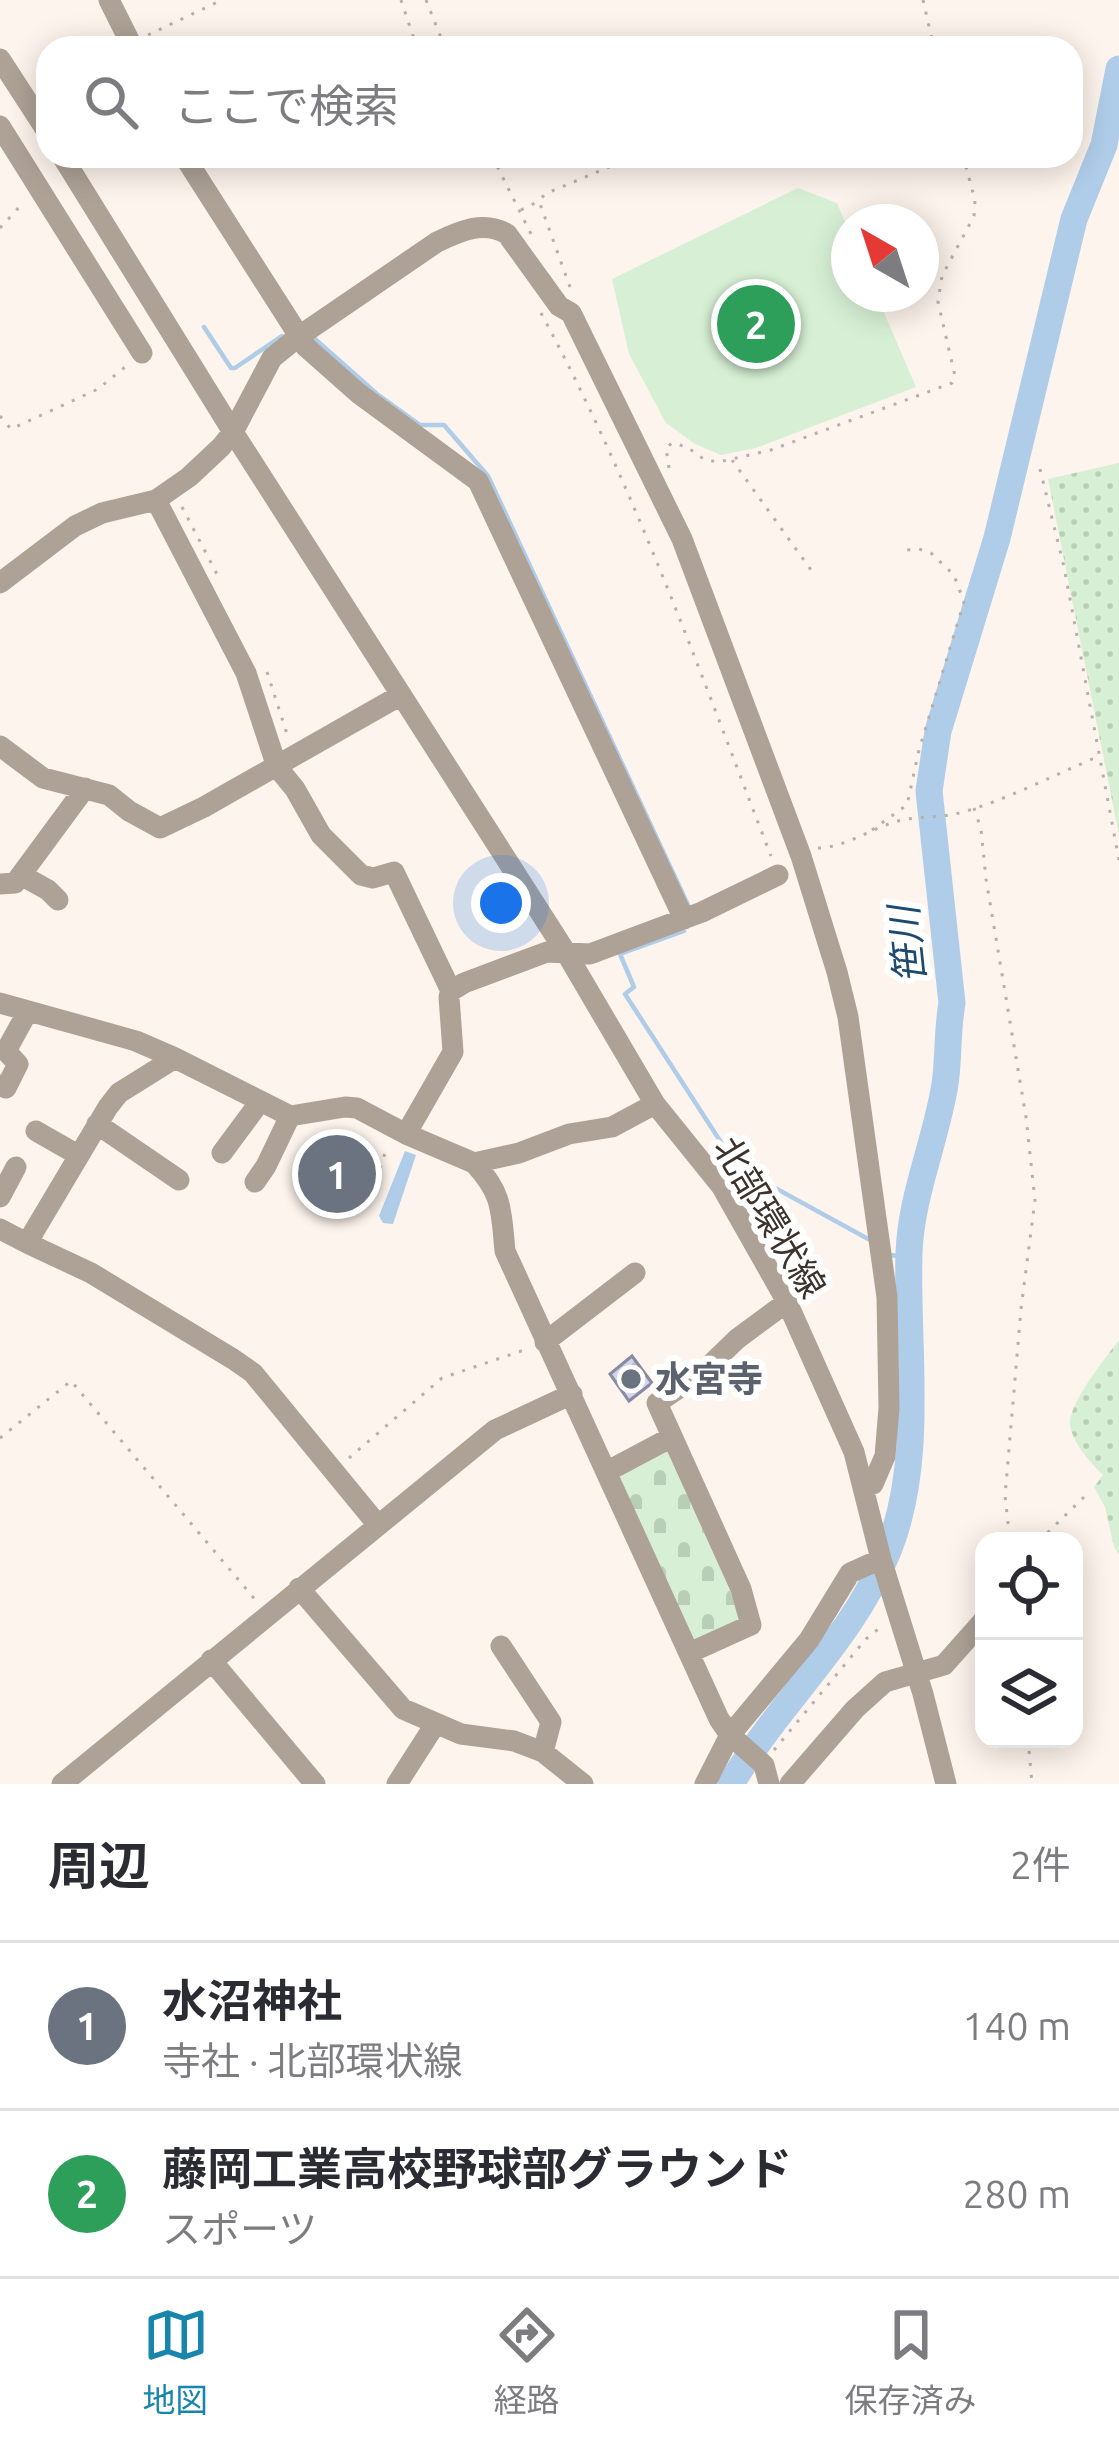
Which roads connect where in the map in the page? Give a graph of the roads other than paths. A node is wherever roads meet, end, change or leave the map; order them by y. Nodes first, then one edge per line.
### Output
1 (109, 0) edge
2 (127, 36) edge
3 (0, 59) edge
4 (36, 114) edge
5 (0, 126) edge
6 (69, 168) edge
7 (192, 168) edge
8 (298, 337) junction
9 (142, 353) road end
10 (233, 432) junction
11 (156, 500) junction
12 (0, 583) edge
13 (400, 695) junction
14 (0, 746) edge
15 (277, 767) junction
16 (85, 788) junction
17 (778, 875) road end
18 (10, 880) edge
19 (58, 900) dead end
20 (684, 919) junction
21 (565, 952) junction
22 (452, 991) junction
23 (0, 1003) edge
24 (28, 1011) junction
25 (176, 1058) junction
26 (0, 1084) edge
27 (259, 1103) junction
28 (656, 1104) junction
29 (290, 1116) junction
30 (97, 1124) junction
31 (36, 1131) dead end
32 (406, 1134) junction
33 (222, 1153) dead end
34 (78, 1155) junction
35 (474, 1163) junction
36 (16, 1167) dead end
37 (179, 1180) dead end
38 (255, 1182) dead end
39 (0, 1197) edge
40 (0, 1229) edge
41 (27, 1244) junction
42 (635, 1273) dead end
43 (787, 1302) junction
44 (545, 1342) junction
45 (572, 1394) junction
46 (672, 1437) junction
47 (606, 1472) junction
48 (863, 1488) junction
49 (376, 1524) junction
50 (881, 1559) junction
51 (299, 1588) junction
52 (975, 1630) edge
53 (501, 1646) dead end
54 (689, 1653) junction
55 (211, 1660) junction
56 (917, 1672) junction
57 (436, 1724) junction
58 (733, 1738) junction
59 (543, 1752) junction
60 (765, 1770) edge
61 (62, 1784) edge
62 (315, 1784) edge
63 (397, 1784) edge
64 (583, 1784) edge
65 (705, 1784) edge
66 (790, 1784) edge
67 (946, 1784) edge

1 - 2 street
3 - 4 street
5 - 9 street
6 - 10 street, 北部環状線
7 - 8 street
8 - 10 street
8 - 20 street
8 - 48 street
10 - 11 street
10 - 13 street, 北部環状線
11 - 12 street
11 - 15 street
13 - 15 street
13 - 21 street, 北部環状線
14 - 16 street
15 - 16 street
15 - 22 street
16 - 18 street
17 - 20 street
18 - 19 street
20 - 21 street
21 - 22 street
21 - 28 street, 北部環状線
22 - 32 street
23 - 24 street
24 - 25 street
24 - 26 street
25 - 27 street
25 - 30 street
27 - 29 street
27 - 33 street
28 - 35 street
28 - 43 street, 北部環状線
29 - 32 street
29 - 38 street
30 - 34 street
30 - 37 street
31 - 34 street
32 - 35 street
34 - 41 street
35 - 44 street
36 - 39 street
40 - 41 street
41 - 49 street
42 - 44 street
43 - 46 street
43 - 48 street, 北部環状線
44 - 45 street
45 - 47 street
45 - 49 street
46 - 47 street
46 - 54 street
47 - 54 street
48 - 50 street, 北部環状線
49 - 51 street
50 - 56 street, 北部環状線
50 - 58 street
51 - 55 street
51 - 57 street
52 - 56 street
53 - 59 street
54 - 58 street
55 - 61 street
55 - 62 street
56 - 66 street
56 - 67 street
57 - 59 street
57 - 63 street
58 - 60 street
58 - 65 street
59 - 64 street

